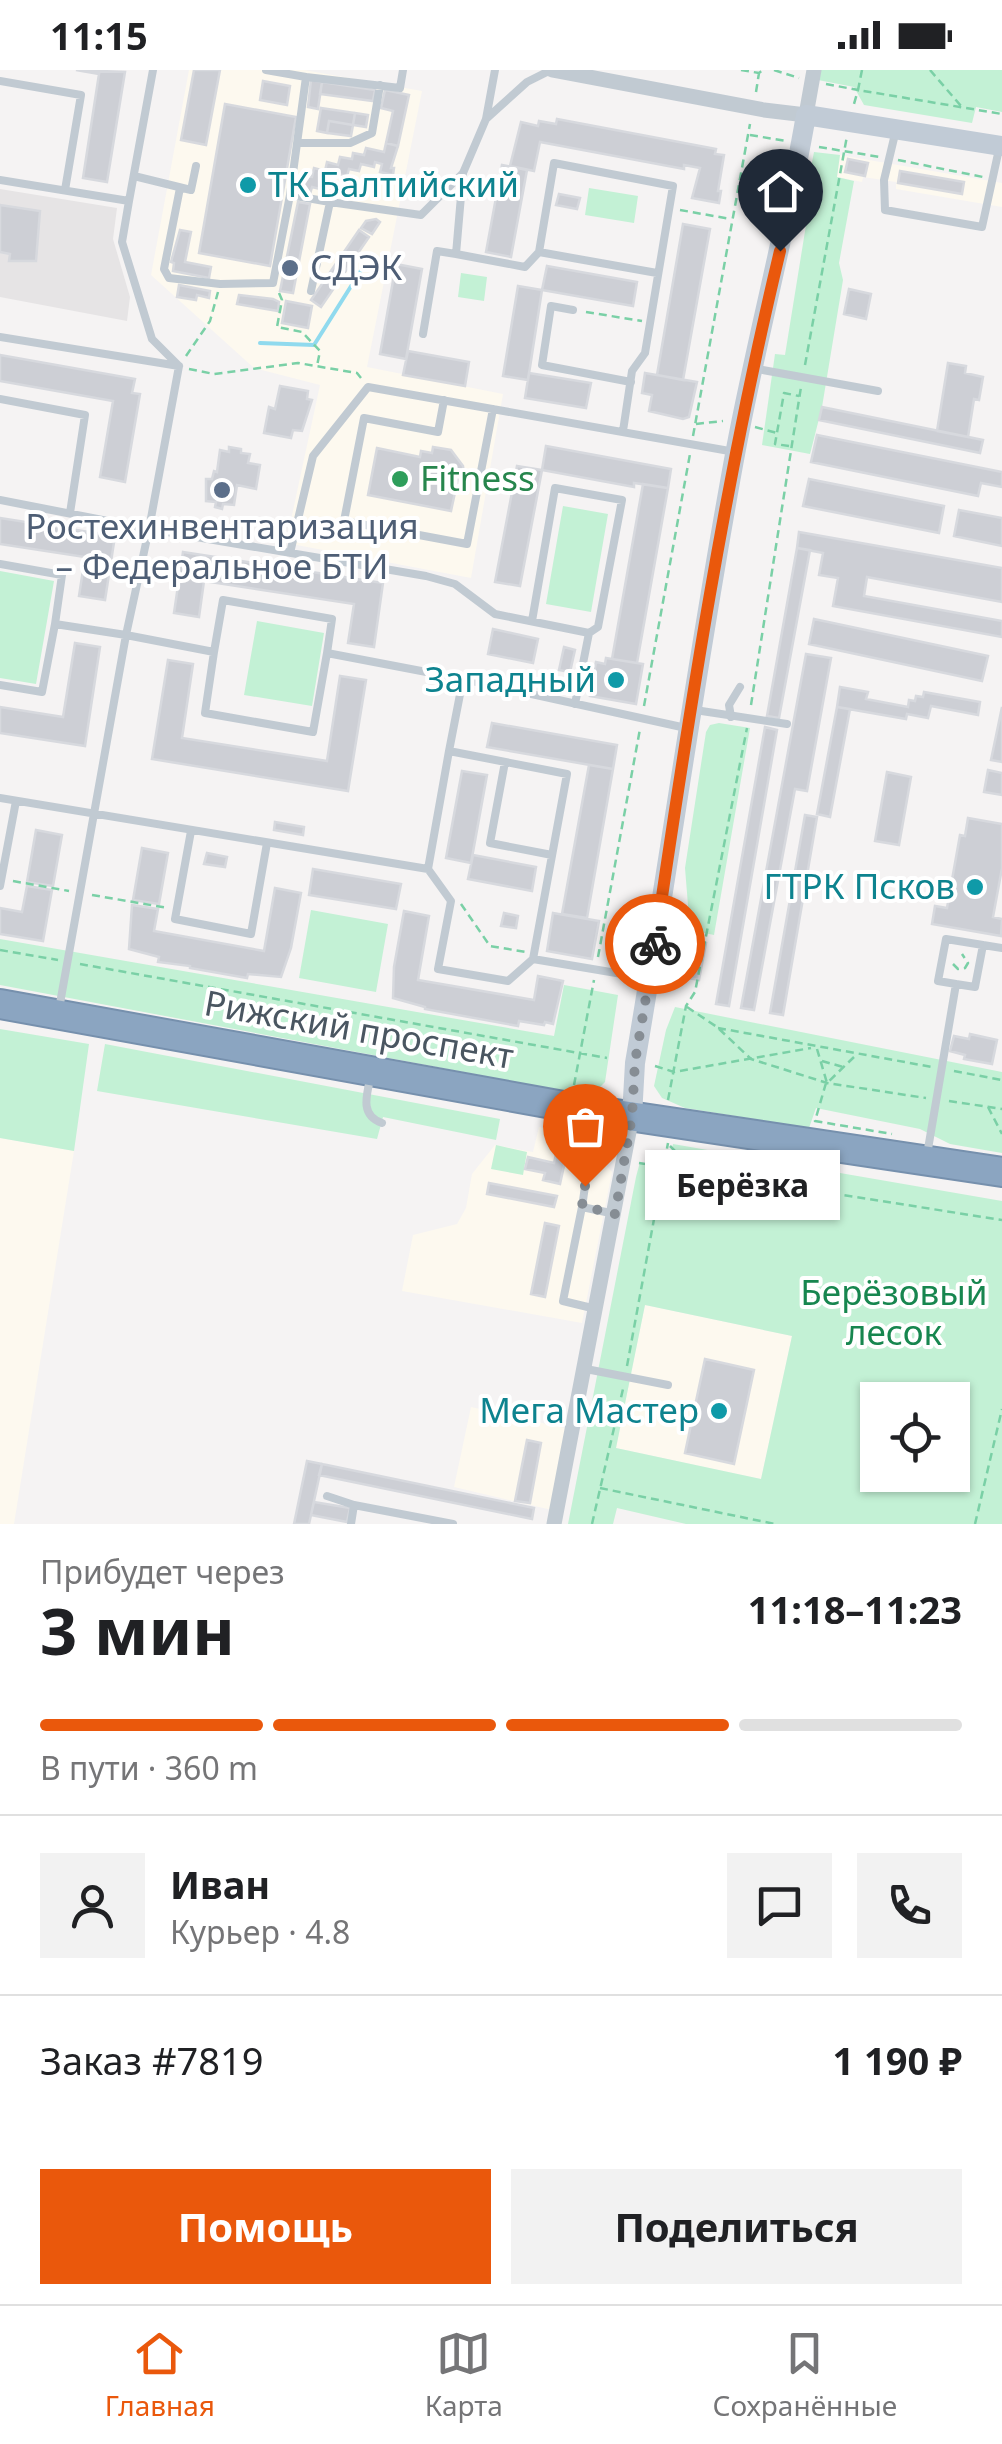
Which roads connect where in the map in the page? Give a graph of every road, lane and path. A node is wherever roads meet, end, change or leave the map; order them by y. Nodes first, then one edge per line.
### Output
1 (152, 70) edge
2 (266, 70) edge
3 (403, 70) edge
4 (495, 70) edge
5 (551, 70) edge
6 (740, 70) edge
7 (814, 70) edge
8 (862, 70) edge
9 (930, 70) edge
10 (761, 72) edge
11 (306, 77) junction
12 (0, 80) edge
13 (380, 85) junction
14 (962, 107) junction
15 (753, 112) junction
16 (806, 114) junction
17 (1002, 114) edge
18 (486, 119) junction
19 (849, 121) junction
20 (896, 129) junction
21 (748, 135) junction
22 (298, 144) junction
23 (801, 144) junction
24 (1001, 146) edge
25 (844, 152) junction
26 (890, 159) junction
27 (196, 166) dead end
28 (463, 173) junction
29 (134, 176) junction
30 (991, 178) junction
31 (0, 180) edge
32 (180, 188) junction
33 (66, 190) junction
34 (290, 195) junction
35 (129, 201) junction
36 (330, 202) junction
37 (669, 208) junction
38 (733, 219) junction
39 (539, 252) junction
40 (456, 254) junction
41 (657, 273) junction
42 (273, 283) junction
43 (220, 284) junction
44 (310, 291) dead end
45 (573, 310) joint
46 (648, 322) junction
47 (422, 334) dead end
48 (0, 336) edge
49 (192, 347) dead end
50 (179, 366) junction
51 (318, 366) junction
52 (752, 368) junction
53 (803, 377) junction
54 (630, 382) junction
55 (368, 387) junction
56 (878, 391) dead end
57 (799, 396) junction
58 (0, 399) edge
59 (444, 400) junction
60 (492, 410) junction
61 (623, 431) junction
62 (691, 444) junction
63 (790, 446) junction
64 (736, 452) junction
65 (0, 500) edge
66 (70, 512) junction
67 (149, 529) junction
68 (290, 553) junction
69 (0, 564) edge
70 (532, 621) junction
71 (55, 624) junction
72 (589, 633) junction
73 (126, 635) junction
74 (214, 652) junction
75 (327, 654) junction
76 (463, 679) junction
77 (0, 685) edge
78 (740, 688) dead end
79 (575, 704) junction
80 (730, 717) junction
81 (642, 718) junction
82 (689, 718) junction
83 (748, 720) junction
84 (787, 724) dead end
85 (449, 751) junction
86 (505, 762) junction
87 (0, 798) edge
88 (16, 802) junction
89 (95, 816) junction
90 (191, 831) junction
91 (267, 843) junction
92 (552, 855) junction
93 (428, 869) junction
94 (0, 886) edge
95 (460, 903) dead end
96 (982, 945) junction
97 (1002, 948) edge
98 (0, 950) edge
99 (533, 956) junction
100 (66, 962) junction
101 (596, 970) junction
102 (649, 979) junction
103 (956, 984) junction
104 (0, 1004) edge
105 (686, 1006) junction
106 (58, 1014) junction
107 (717, 1027) junction
108 (816, 1047) junction
109 (581, 1052) junction
110 (856, 1055) junction
111 (607, 1058) dead end
112 (751, 1058) junction
113 (820, 1061) junction
114 (656, 1066) dead end
115 (844, 1067) junction
116 (941, 1068) junction
117 (371, 1071) junction
118 (674, 1072) junction
119 (1002, 1080) edge
120 (826, 1082) junction
121 (936, 1100) junction
122 (570, 1106) junction
123 (987, 1106) junction
124 (1002, 1110) edge
125 (632, 1116) junction
126 (382, 1123) dead end
127 (667, 1133) junction
128 (892, 1134) dead end
129 (1002, 1134) edge
130 (562, 1151) dead end
131 (927, 1160) junction
132 (588, 1166) dead end
133 (663, 1168) junction
134 (1002, 1172) edge
135 (697, 1174) junction
136 (582, 1206) junction
137 (615, 1214) junction
138 (1002, 1220) edge
139 (596, 1309) junction
140 (586, 1370) junction
141 (626, 1376) junction
142 (668, 1384) dead end
143 (1002, 1409) edge
144 (600, 1488) junction
145 (327, 1496) dead end
146 (354, 1505) junction
147 (351, 1524) edge
148 (453, 1524) edge
149 (554, 1524) edge
150 (592, 1524) edge
151 (775, 1524) edge
152 (975, 1524) edge

1 - 29 lane
2 - 11 lane
3 - 13 lane
4 - 18 lane
5 - 15 street
5 - 18 lane
6 - 10 path
7 - 16 street
8 - 14 path
9 - 14 path
10 - 15 path
11 - 13 lane
11 - 22 lane
12 - 33 lane
13 - 22 lane
14 - 17 path
15 - 16 street
15 - 21 path
16 - 19 main road
16 - 23 main road
18 - 28 lane
19 - 20 main road
19 - 25 path
20 - 24 main road
20 - 26 lane
21 - 23 path
21 - 38 path
22 - 34 lane
23 - 25 path
23 - 52 main road
24 - 30 lane
25 - 26 path
25 - 53 path
26 - 30 path
26 - 30 lane
27 - 32 lane
28 - 36 lane
28 - 40 lane
29 - 32 lane
29 - 35 lane
31 - 33 lane
32 - 43 lane
33 - 35 lane
34 - 36 lane
34 - 42 lane
35 - 50 lane
36 - 44 lane
37 - 38 path
37 - 39 lane
37 - 41 lane
38 - 62 path
39 - 40 lane
39 - 41 lane
40 - 47 lane
41 - 46 lane
42 - 43 lane
42 - 51 path
43 - 49 path
45 - 46 path
45 - 54 lane
46 - 54 lane
48 - 50 lane
50 - 51 path
50 - 67 lane
51 - 55 path
52 - 53 lane
52 - 64 main road
53 - 56 lane
53 - 57 path
54 - 61 lane
55 - 59 lane
55 - 68 lane
57 - 63 path
57 - 63 path
58 - 66 lane
59 - 60 lane
59 - 60 lane
60 - 61 lane
61 - 62 lane
62 - 64 lane
62 - 81 path
63 - 83 path
64 - 82 main road
65 - 66 lane
66 - 67 lane
67 - 68 lane
67 - 73 lane
68 - 70 lane
69 - 71 lane
70 - 72 lane
70 - 72 lane
71 - 73 lane
71 - 77 lane
72 - 79 lane
73 - 74 lane
73 - 89 lane
74 - 75 lane
74 - 75 lane
75 - 76 lane
76 - 79 lane
76 - 85 lane
78 - 80 lane
79 - 81 lane
80 - 82 lane
80 - 83 lane
81 - 82 lane
81 - 101 path
82 - 102 main road
83 - 84 lane
83 - 105 path
85 - 86 lane
85 - 93 lane
86 - 92 lane
86 - 92 lane
87 - 88 lane
88 - 89 lane
88 - 94 lane
89 - 90 lane
89 - 100 lane
90 - 91 lane
90 - 91 lane
91 - 93 lane
92 - 99 lane
93 - 99 lane
95 - 99 path
96 - 97 lane
96 - 103 lane
96 - 103 lane
98 - 100 path
99 - 101 lane
100 - 106 lane
100 - 109 path
101 - 102 lane
101 - 109 path
102 - 125 main road
103 - 116 lane
104 - 106 highway, Рижский проспект
105 - 107 path
105 - 118 path
106 - 117 highway, Рижский проспект
107 - 108 path
107 - 112 path
108 - 110 path
108 - 112 path
108 - 113 path
109 - 111 path
109 - 122 path
110 - 115 path
110 - 116 path
112 - 118 path
112 - 120 path
113 - 115 path
113 - 120 path
114 - 118 path
115 - 120 path
116 - 119 path
116 - 121 lane
117 - 122 highway, Рижский проспект
117 - 126 lane
118 - 127 path
120 - 121 path
120 - 128 path
121 - 123 path
121 - 131 lane
122 - 125 highway, Рижский проспект
122 - 130 path
123 - 124 path
123 - 129 path
125 - 127 highway, Рижский проспект
125 - 137 street
127 - 131 highway, Рижский проспект
127 - 133 path
127 - 135 path
131 - 134 highway, Рижский проспект
132 - 136 lane
133 - 135 path
133 - 141 path
135 - 138 path
136 - 137 lane
136 - 139 lane
137 - 139 street
139 - 140 street
140 - 141 lane
140 - 149 street
141 - 142 lane
141 - 144 path
143 - 152 path
144 - 150 path
144 - 151 path
145 - 146 lane
146 - 147 lane
146 - 148 lane

